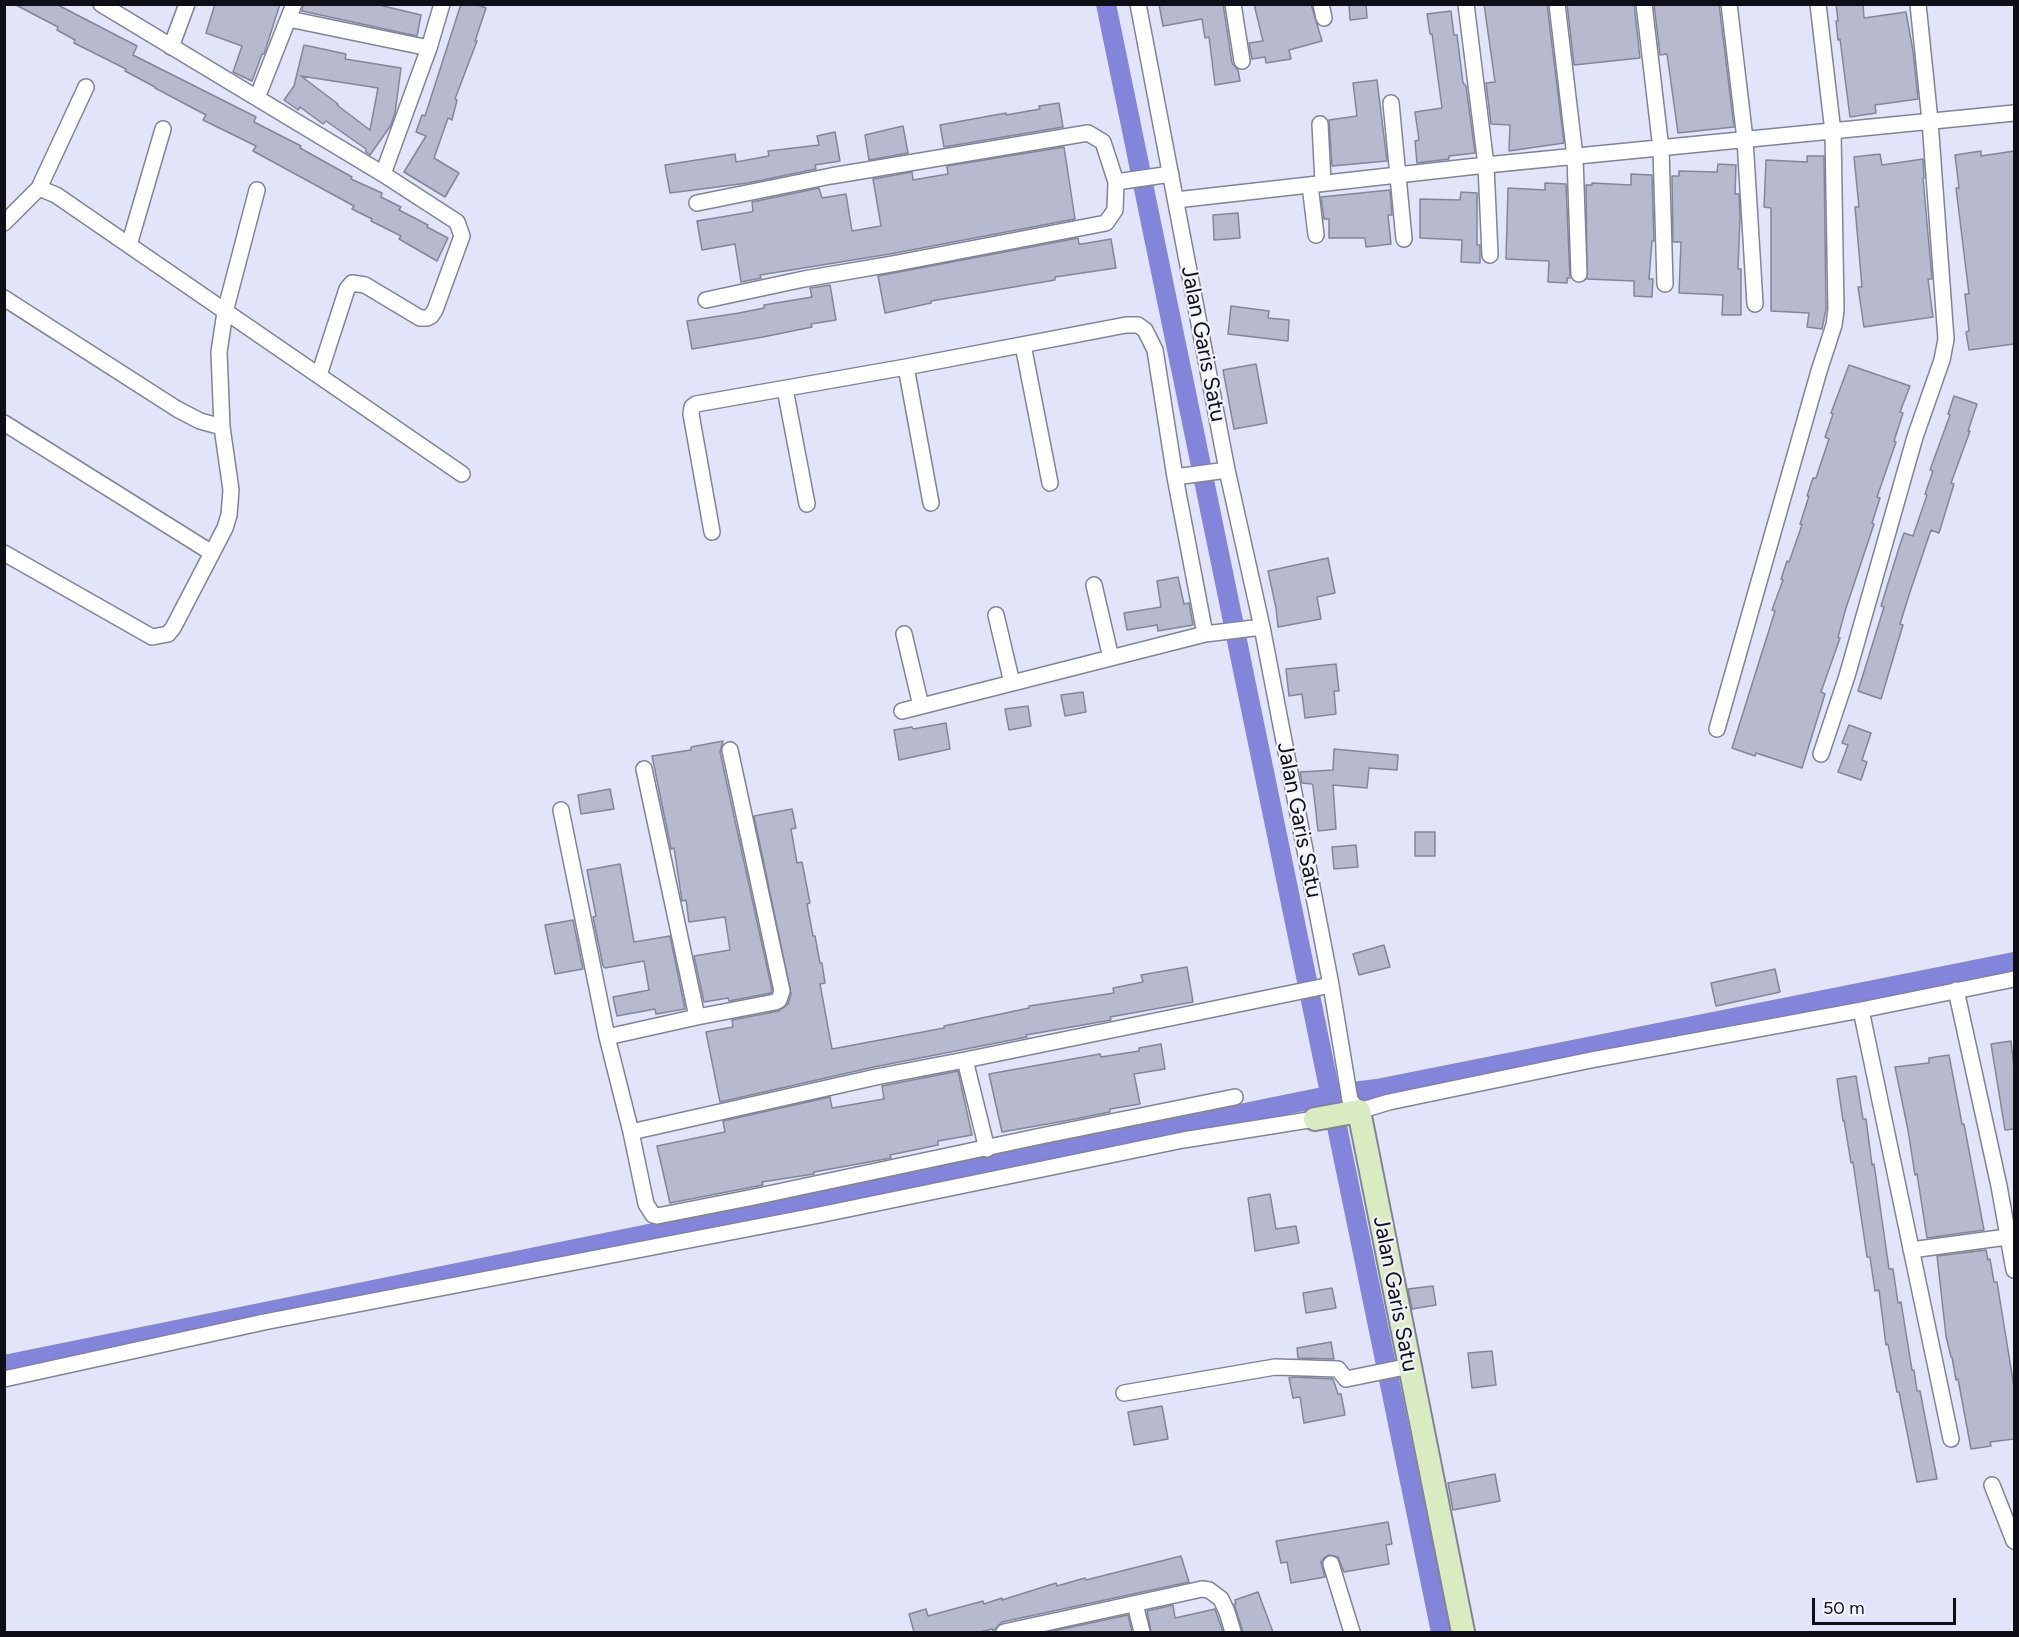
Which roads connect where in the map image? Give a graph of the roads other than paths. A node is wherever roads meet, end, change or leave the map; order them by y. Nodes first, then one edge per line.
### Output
1 (101, 4) edge
2 (187, 4) edge
3 (442, 4) edge
4 (1138, 4) edge
5 (1233, 4) edge
6 (1466, 4) edge
7 (1557, 4) edge
8 (1644, 4) edge
9 (1730, 4) edge
10 (1818, 4) edge
11 (1918, 4) edge
12 (291, 12) edge
13 (171, 47) junction
14 (429, 48) junction
15 (1242, 61) dead end
16 (86, 87) dead end
17 (257, 98) junction
18 (1391, 103) dead end
19 (2014, 113) edge
20 (1930, 121) junction
21 (1320, 124) dead end
22 (163, 129) dead end
23 (1833, 132) junction
24 (1744, 139) junction
25 (1661, 149) junction
26 (1575, 157) junction
27 (1486, 165) junction
28 (383, 174) junction
29 (1166, 175) junction
30 (1398, 175) junction
31 (1123, 181) junction
32 (1316, 184) junction
33 (39, 188) junction
34 (257, 190) dead end
35 (1176, 200) junction
36 (697, 203) dead end
37 (4, 223) edge
38 (1316, 236) dead end
39 (1404, 239) dead end
40 (129, 245) junction
41 (1490, 255) dead end
42 (1579, 274) dead end
43 (1665, 284) dead end
44 (4, 298) edge
45 (706, 300) dead end
46 (1755, 304) dead end
47 (225, 312) junction
48 (1023, 345) junction
49 (906, 367) junction
50 (319, 375) junction
51 (785, 389) junction
52 (4, 423) edge
53 (222, 428) junction
54 (1223, 470) junction
55 (462, 474) dead end
56 (1180, 477) junction
57 (1050, 483) dead end
58 (931, 503) dead end
59 (807, 504) dead end
60 (712, 532) dead end
61 (4, 552) edge
62 (212, 553) junction
63 (1094, 585) dead end
64 (996, 615) dead end
65 (1256, 628) junction
66 (1211, 633) junction
67 (904, 634) dead end
68 (1111, 658) junction
69 (1011, 683) junction
70 (921, 706) junction
71 (902, 711) dead end
72 (1717, 729) dead end
73 (730, 750) dead end
74 (1821, 754) dead end
75 (644, 769) dead end
76 (561, 810) dead end
77 (2014, 979) edge
78 (1325, 986) junction
79 (1956, 990) junction
80 (1862, 1010) junction
81 (697, 1017) junction
82 (607, 1037) junction
83 (965, 1060) junction
84 (1235, 1097) dead end
85 (1352, 1108) junction
86 (1315, 1119) joint
87 (631, 1132) junction
88 (987, 1149) junction
89 (2007, 1237) junction
90 (1911, 1250) junction
91 (2014, 1270) edge
92 (1410, 1366) junction
93 (4, 1379) edge
94 (1124, 1393) dead end
95 (1951, 1439) dead end
96 (1992, 1485) dead end
97 (2014, 1541) edge
98 (1331, 1564) dead end
99 (1135, 1604) junction
100 (1049, 1628) edge
101 (1004, 1632) edge
102 (1142, 1632) edge
103 (1233, 1632) edge
104 (1352, 1632) edge
105 (1463, 1632) edge

1 - 13 street
2 - 13 street
3 - 14 street
4 - 29 street, Jalan Garis Satu
5 - 15 street
6 - 27 street
7 - 26 street
8 - 25 street
9 - 24 street
10 - 23 street
11 - 20 street
12 - 14 street
12 - 17 street
13 - 17 street
14 - 28 street
16 - 33 street
17 - 28 street
18 - 30 street
19 - 20 street
20 - 23 street
20 - 74 street
21 - 32 street
22 - 40 street
23 - 24 street
23 - 72 street
24 - 25 street
24 - 46 street
25 - 26 street
25 - 43 street
26 - 27 street
26 - 42 street
27 - 30 street
27 - 41 street
28 - 50 street
29 - 31 street
29 - 35 street, Jalan Garis Satu
30 - 32 street
30 - 39 street
31 - 36 street
31 - 45 street
32 - 35 street
32 - 38 street
33 - 37 street
33 - 40 street
34 - 47 street
35 - 54 street, Jalan Garis Satu
40 - 47 street
44 - 53 street
47 - 50 street
47 - 53 street
48 - 49 street
48 - 56 street
48 - 57 street
49 - 51 street
49 - 58 street
50 - 55 street
51 - 59 street
51 - 60 street
52 - 62 street
53 - 62 street
54 - 56 street
54 - 65 street, Jalan Garis Satu
56 - 66 street
61 - 62 street
63 - 68 street
64 - 69 street
65 - 66 street
65 - 78 street, Jalan Garis Satu
66 - 68 street
67 - 70 street
68 - 69 street
69 - 70 street
70 - 71 street
73 - 81 street
75 - 81 street
76 - 82 street
77 - 79 street
78 - 83 street
78 - 85 street, Jalan Garis Satu
79 - 80 street
79 - 89 street
80 - 85 street
80 - 90 street
81 - 82 street
82 - 87 street
83 - 87 street
83 - 88 street
84 - 88 street
85 - 86 street
85 - 92 street, Jalan Garis Satu
86 - 93 street
87 - 88 street
89 - 90 street
89 - 91 street
90 - 95 street
92 - 94 street
92 - 105 street, Jalan Garis Satu
96 - 97 street
98 - 104 street
99 - 100 street
99 - 102 street
99 - 103 street
100 - 101 street

